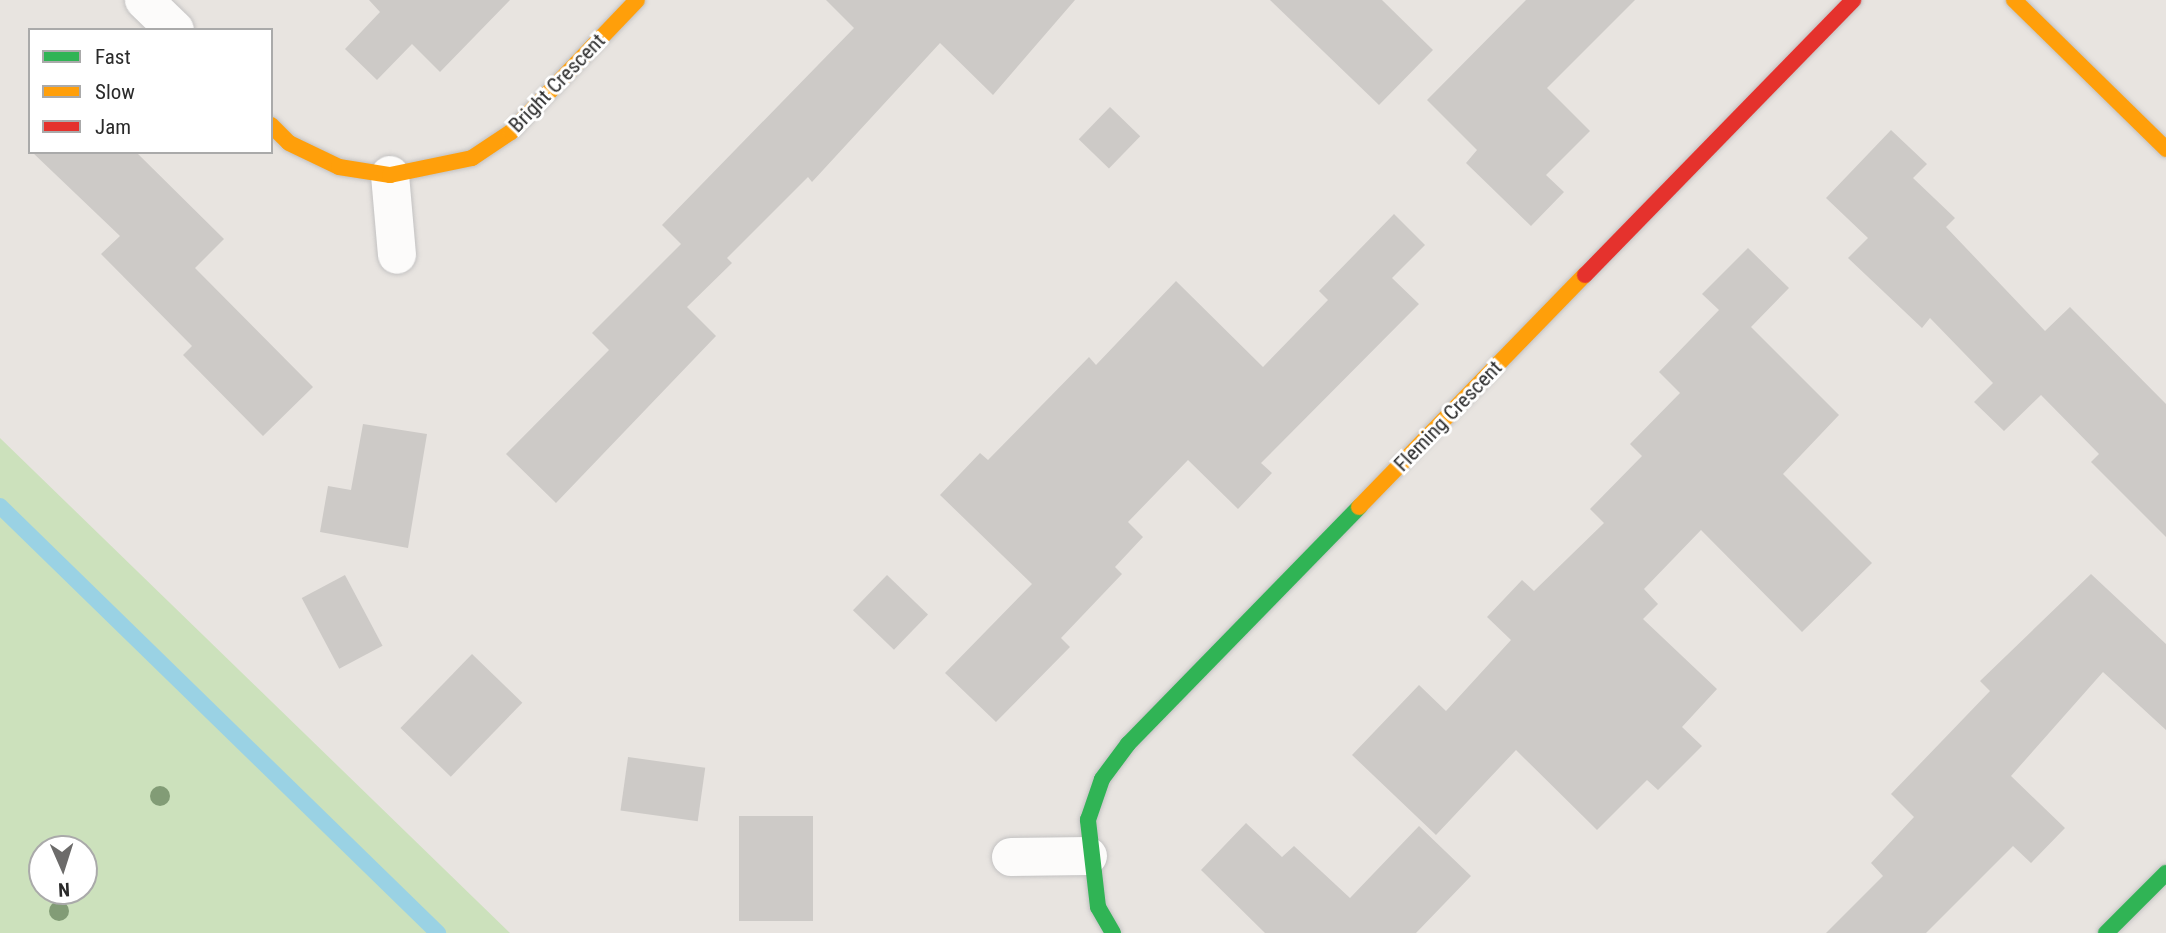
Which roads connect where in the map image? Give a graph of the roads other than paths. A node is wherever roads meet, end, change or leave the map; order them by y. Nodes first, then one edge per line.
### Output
1 (144, 0) edge
2 (637, 0) edge
3 (1853, 0) edge
4 (2014, 0) edge
5 (172, 28) edge
6 (273, 127) edge
7 (2166, 149) edge
8 (390, 175) junction
9 (397, 254) dead end
10 (1088, 856) junction
11 (1011, 857) dead end
12 (2166, 873) edge
13 (1113, 933) edge
14 (2106, 933) edge

1 - 5 street
2 - 8 street, Bright Crescent
3 - 10 street, Fleming Crescent
4 - 7 street
6 - 8 street, Bright Crescent
8 - 9 street
10 - 11 street
10 - 13 street, Fleming Crescent
12 - 14 street

